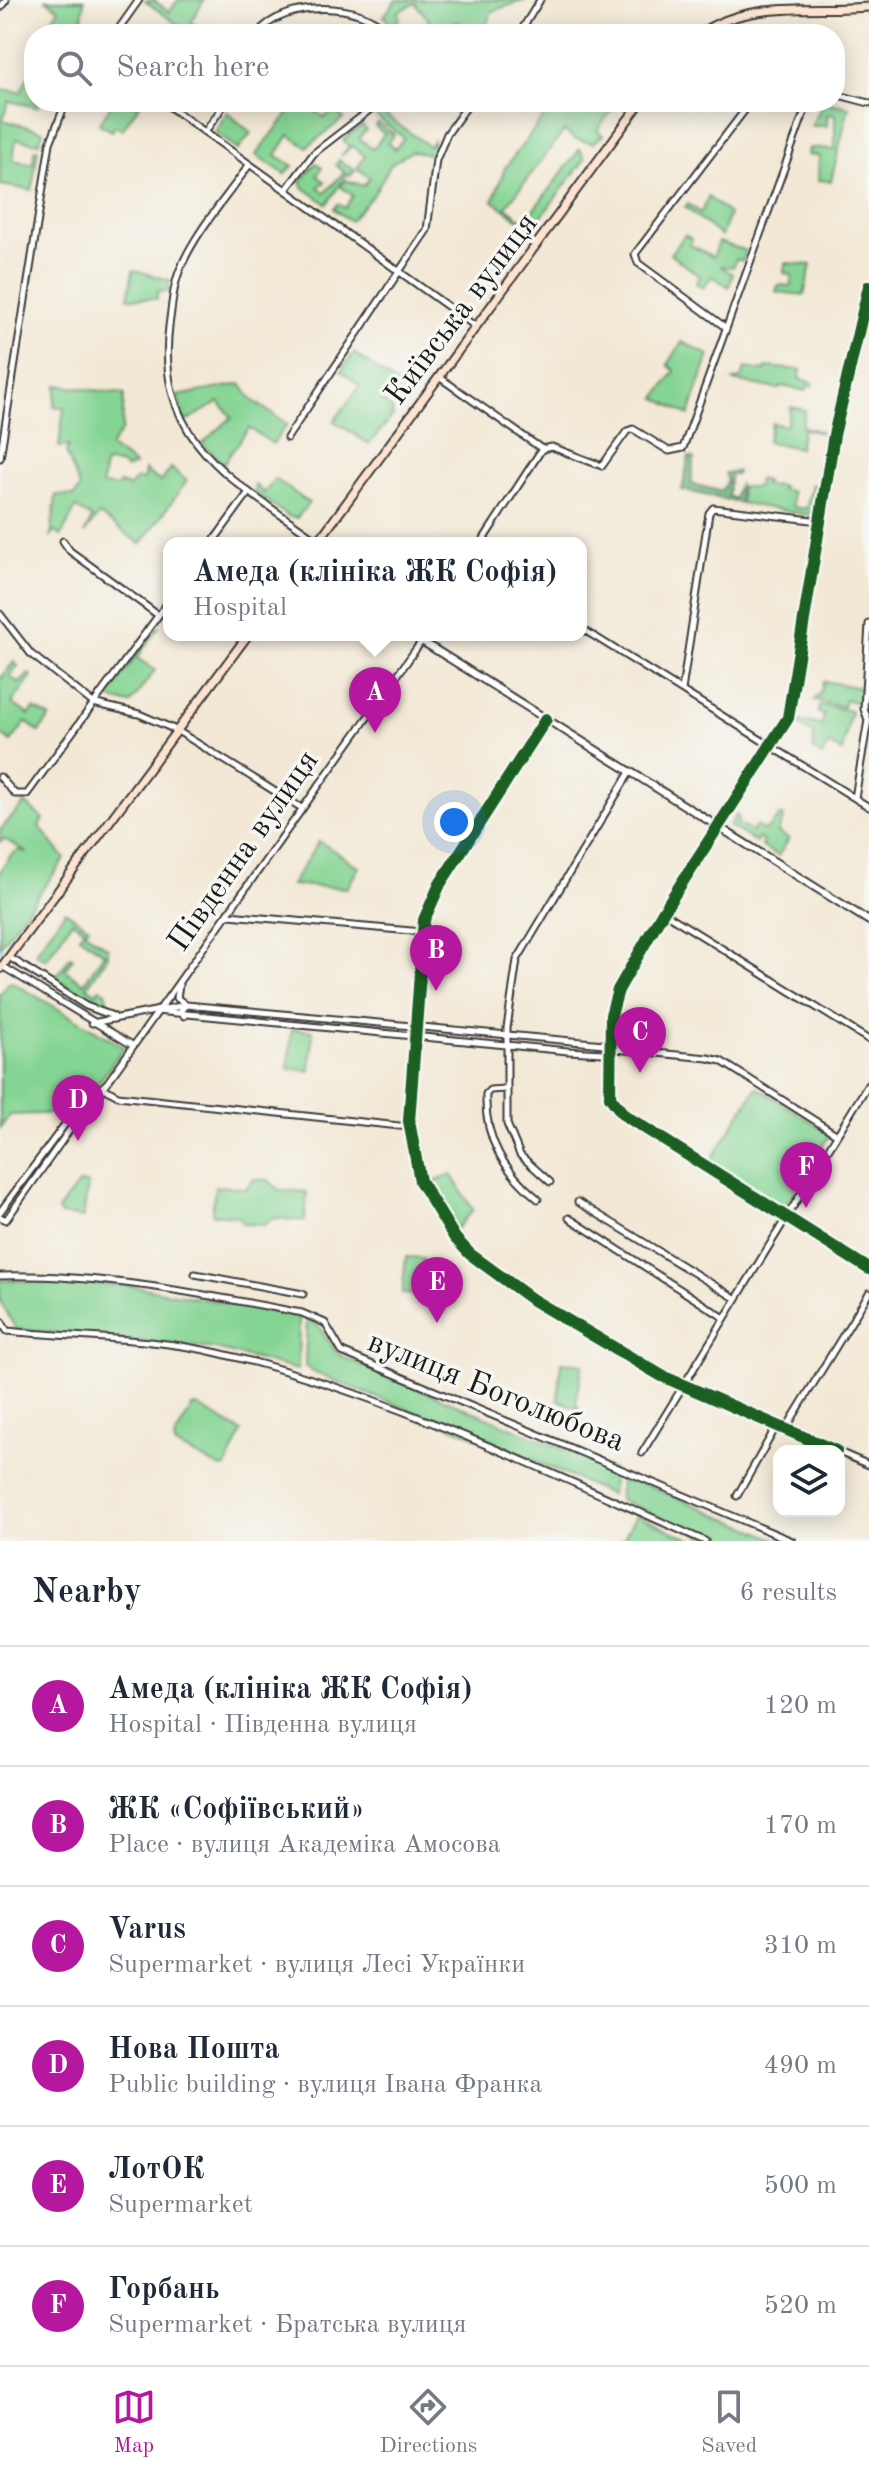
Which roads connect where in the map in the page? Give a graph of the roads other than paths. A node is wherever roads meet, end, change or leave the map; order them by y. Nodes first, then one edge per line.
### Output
1 (6, 0) edge
2 (139, 0) edge
3 (540, 0) edge
4 (869, 7) edge
5 (0, 8) edge
6 (122, 24) edge
7 (264, 24) edge
8 (378, 24) edge
9 (525, 24) edge
10 (714, 24) edge
11 (845, 97) edge
12 (869, 103) edge
13 (62, 112) edge
14 (177, 112) edge
15 (219, 112) edge
16 (367, 112) edge
17 (464, 112) edge
18 (634, 112) edge
19 (743, 112) edge
20 (804, 112) edge
21 (205, 132) junction
22 (249, 165) junction
23 (286, 190) junction
24 (401, 270) junction
25 (869, 286) edge
26 (475, 326) junction
27 (725, 327) junction
28 (439, 376) junction
29 (287, 438) dead end
30 (542, 449) junction
31 (0, 458) edge
32 (249, 492) junction
33 (820, 521) junction
34 (216, 537) edge
35 (311, 537) edge
36 (322, 537) edge
37 (485, 537) edge
38 (63, 541) dead end
39 (163, 609) edge
40 (0, 614) edge
41 (158, 615) junction
42 (869, 624) edge
43 (587, 632) edge
44 (243, 641) edge
45 (422, 641) edge
46 (429, 641) edge
47 (682, 690) junction
48 (93, 703) junction
49 (546, 719) junction
50 (176, 730) junction
51 (771, 746) junction
52 (630, 772) junction
53 (0, 777) edge
54 (855, 798) junction
55 (300, 807) junction
56 (869, 807) edge
57 (716, 828) junction
58 (663, 912) junction
59 (228, 915) junction
60 (869, 921) edge
61 (423, 932) junction
62 (9, 957) junction
63 (1, 968) edge
64 (182, 977) junction
65 (186, 1005) junction
66 (156, 1011) junction
67 (118, 1016) junction
68 (184, 1016) junction
69 (333, 1019) junction
70 (92, 1023) junction
71 (415, 1025) junction
72 (331, 1030) junction
73 (509, 1036) junction
74 (414, 1038) junction
75 (869, 1040) edge
76 (132, 1045) junction
77 (508, 1046) junction
78 (609, 1049) junction
79 (869, 1083) edge
80 (103, 1088) junction
81 (505, 1089) junction
82 (409, 1127) junction
83 (836, 1134) junction
84 (550, 1182) dead end
85 (538, 1199) dead end
86 (578, 1202) dead end
87 (0, 1214) edge
88 (785, 1215) junction
89 (569, 1218) dead end
90 (869, 1269) edge
91 (195, 1274) dead end
92 (0, 1276) edge
93 (869, 1293) edge
94 (303, 1294) dead end
95 (735, 1298) junction
96 (723, 1317) junction
97 (0, 1319) edge
98 (682, 1387) junction
99 (776, 1427) junction
100 (785, 1430) junction
101 (820, 1445) edge
102 (642, 1453) dead end
103 (845, 1455) edge
104 (869, 1465) edge
105 (737, 1496) dead end
106 (705, 1541) edge
107 (792, 1541) edge

1 - 5 street
2 - 6 street
3 - 9 street
4 - 10 main road
7 - 8 street
11 - 12 street
13 - 31 street
14 - 21 street
15 - 21 street
16 - 23 street
17 - 24 street
18 - 26 main road, Київська вулиця
19 - 27 street
20 - 27 street
21 - 22 street
22 - 23 street
22 - 32 street
23 - 24 street
24 - 26 street
24 - 29 street
25 - 33 street
26 - 28 main road, Київська вулиця
27 - 30 street
28 - 30 street
28 - 36 main road, Київська вулиця
30 - 37 street
32 - 34 street
32 - 35 street
33 - 47 street
33 - 51 street
38 - 41 street
39 - 41 street
40 - 48 street
41 - 48 street
42 - 54 street
43 - 47 street
44 - 50 main road
45 - 55 street, Південна вулиця
46 - 49 street
47 - 51 street
48 - 50 street
48 - 53 street
49 - 52 street
49 - 61 street
50 - 55 street
50 - 62 main road
51 - 54 street
51 - 57 street
52 - 57 street
52 - 73 street
54 - 56 street
55 - 59 street, Південна вулиця
57 - 58 street
57 - 60 street
58 - 75 street
58 - 78 street
59 - 61 street
59 - 64 street, Південна вулиця
61 - 71 street
62 - 63 main road
62 - 67 street
63 - 70 street
64 - 65 street, Південна вулиця
64 - 66 street, Південна вулиця
65 - 66 street
65 - 68 street
65 - 69 street
66 - 67 street
66 - 68 street
66 - 76 street, Південна вулиця
67 - 70 street
68 - 72 street
69 - 71 street
69 - 72 street
70 - 76 street
71 - 73 street
71 - 74 street
72 - 74 street
73 - 77 street
73 - 78 street
74 - 77 street
74 - 82 street
76 - 80 street, Південна вулиця
77 - 78 street
77 - 81 street
78 - 83 street
78 - 88 street
79 - 83 street
80 - 82 street
80 - 87 street, Південна вулиця
81 - 84 street
81 - 85 street
82 - 98 street
83 - 88 street
86 - 95 street
88 - 90 street
88 - 95 street
89 - 96 street
91 - 94 street
92 - 107 street, вулиця Боголюбова
93 - 100 street
95 - 96 street
96 - 98 street
97 - 106 street, вулиця Боголюбова
98 - 99 street
98 - 102 street
99 - 100 street
99 - 105 street
100 - 101 street
103 - 104 street

